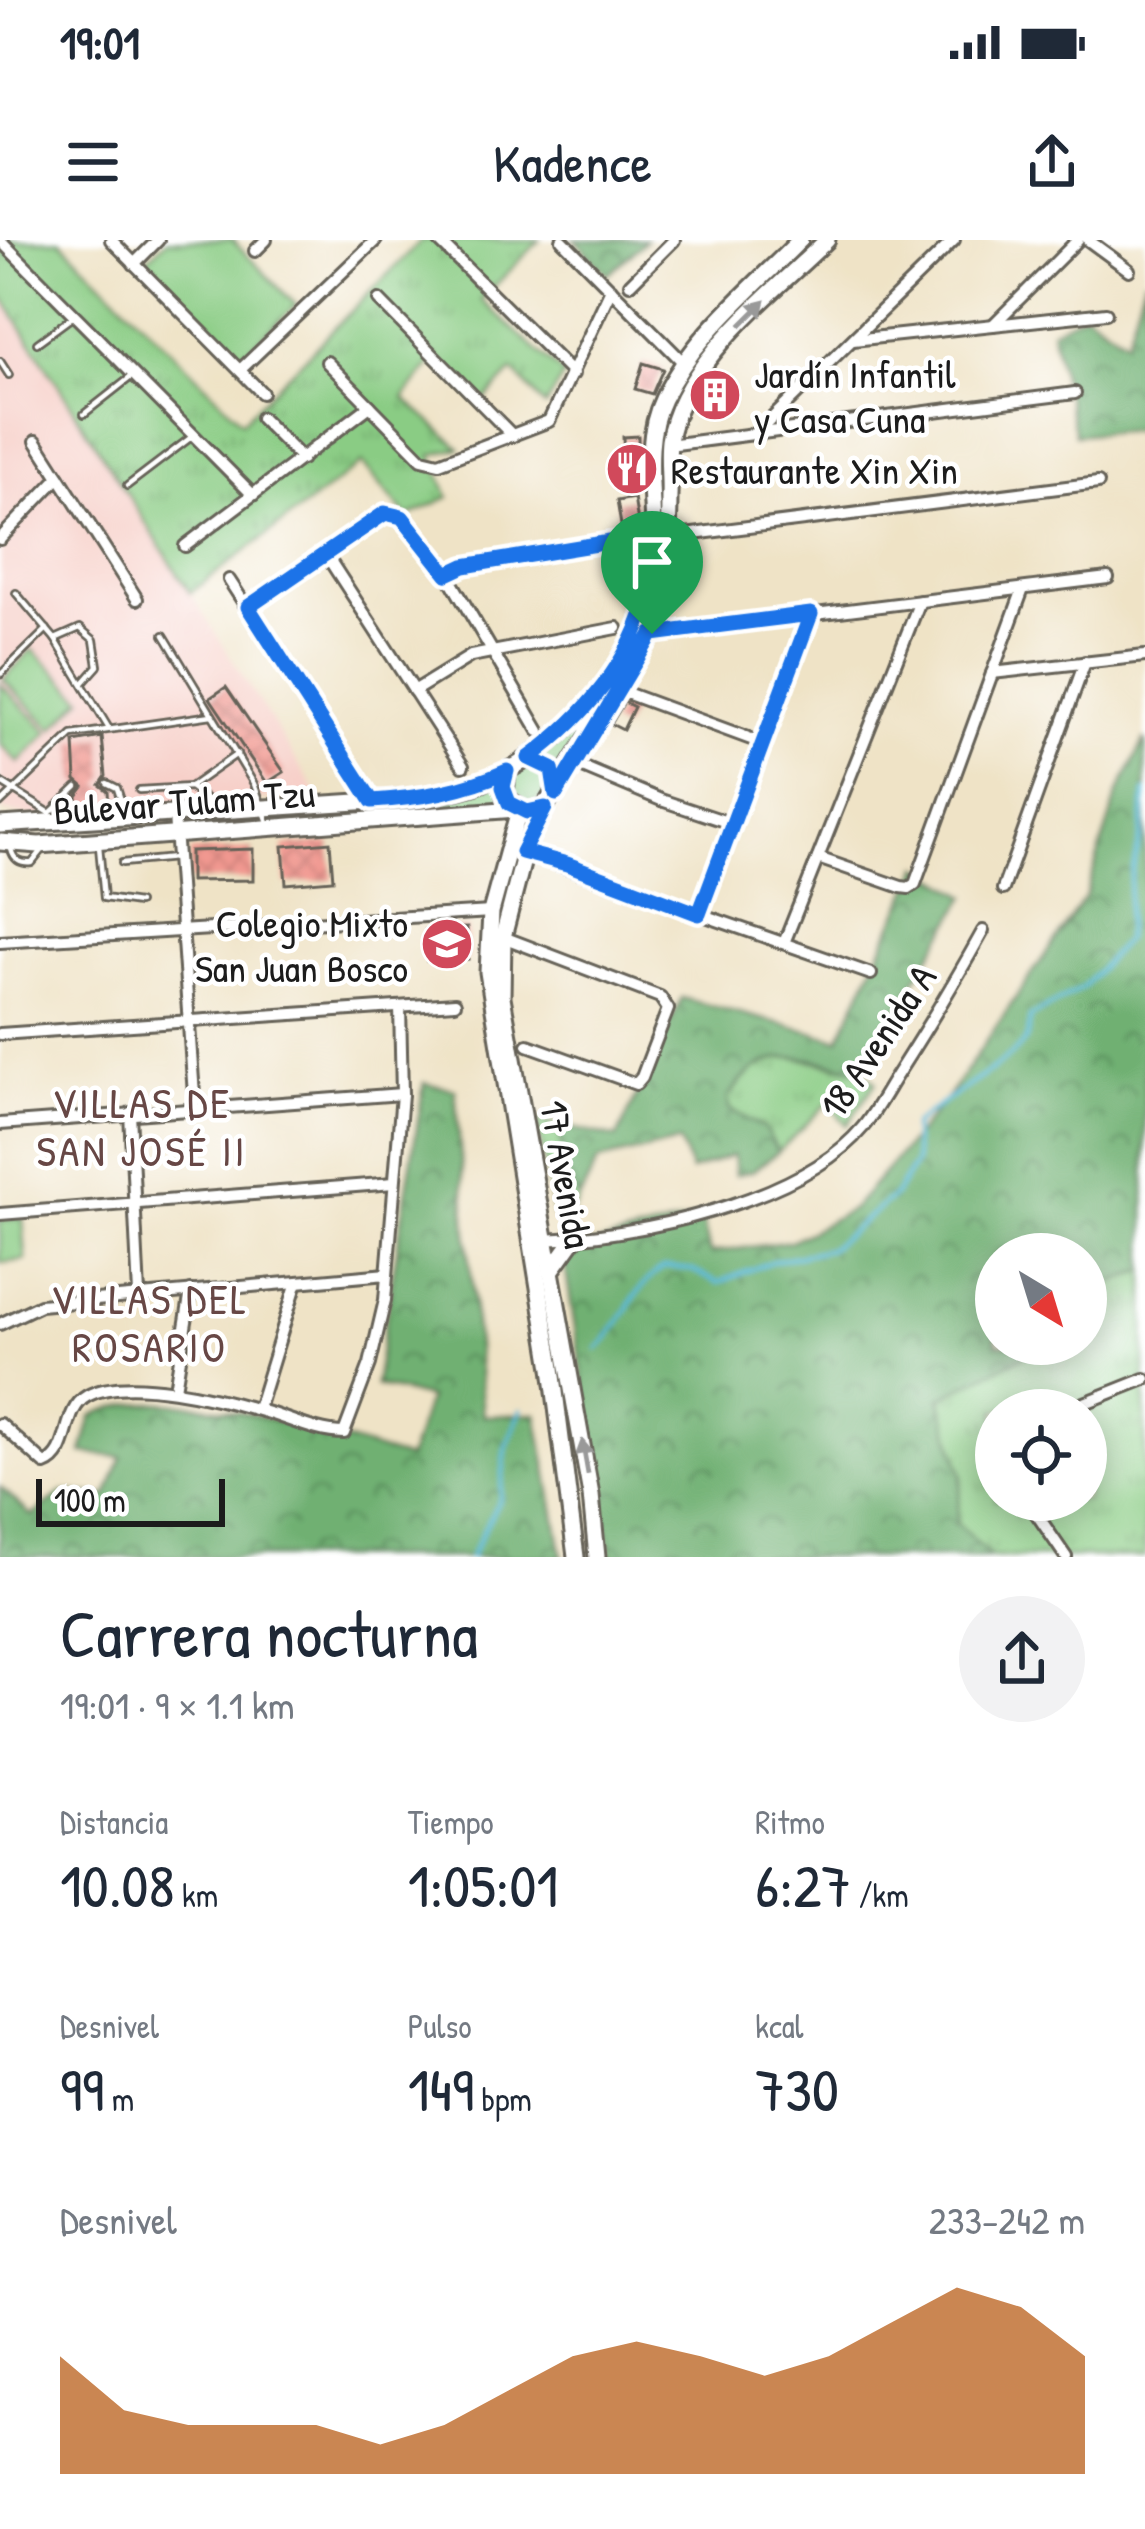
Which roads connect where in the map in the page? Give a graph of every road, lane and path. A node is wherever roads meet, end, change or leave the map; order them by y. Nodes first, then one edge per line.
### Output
1 (1, 240) edge
2 (111, 240) edge
3 (158, 240) edge
4 (266, 240) edge
5 (376, 240) edge
6 (562, 240) edge
7 (674, 240) edge
8 (800, 240) edge
9 (827, 240) edge
10 (954, 240) edge
11 (1078, 240) edge
12 (1088, 240) edge
13 (439, 241) edge
14 (255, 251) dead end
15 (134, 264) junction
16 (1129, 270) dead end
17 (631, 284) dead end
18 (611, 290) junction
19 (379, 300) dead end
20 (1106, 314) dead end
21 (75, 315) junction
22 (993, 325) junction
23 (853, 340) junction
24 (38, 343) dead end
25 (0, 361) edge
26 (327, 362) dead end
27 (683, 363) junction
28 (240, 370) junction
29 (573, 374) junction
30 (9, 376) dead end
31 (133, 376) junction
32 (262, 393) dead end
33 (1075, 393) dead end
34 (370, 406) junction
35 (84, 414) dead end
36 (261, 418) dead end
37 (757, 432) junction
38 (194, 435) junction
39 (513, 436) junction
40 (36, 441) dead end
41 (668, 445) junction
42 (302, 459) junction
43 (59, 477) junction
44 (1098, 483) dead end
45 (128, 486) dead end
46 (253, 495) junction
47 (660, 536) junction
48 (0, 539) edge
49 (185, 546) dead end
50 (325, 553) junction
51 (447, 574) junction
52 (1108, 578) dead end
53 (229, 580) dead end
54 (1023, 589) junction
55 (16, 593) dead end
56 (137, 599) dead end
57 (920, 601) junction
58 (248, 607) junction
59 (811, 614) junction
60 (617, 628) dead end
61 (47, 629) junction
62 (652, 634) junction
63 (164, 635) dead end
64 (55, 639) junction
65 (492, 653) junction
66 (1145, 656) edge
67 (1084, 662) junction
68 (992, 674) junction
69 (0, 676) edge
70 (83, 683) junction
71 (618, 690) junction
72 (415, 691) junction
73 (212, 715) junction
74 (109, 728) junction
75 (539, 730) dead end
76 (762, 743) junction
77 (237, 754) junction
78 (529, 758) junction
79 (573, 763) junction
80 (463, 766) dead end
81 (507, 771) junction
82 (0, 782) edge
83 (107, 783) dead end
84 (77, 787) dead end
85 (190, 788) junction
86 (139, 790) dead end
87 (13, 791) junction
88 (372, 801) junction
89 (551, 801) junction
90 (0, 804) edge
91 (265, 808) junction
92 (517, 809) junction
93 (221, 812) junction
94 (174, 815) junction
95 (44, 819) junction
96 (126, 819) junction
97 (733, 824) junction
98 (0, 825) edge
99 (269, 827) junction
100 (173, 834) junction
101 (126, 838) junction
102 (98, 840) junction
103 (5, 843) edge
104 (522, 852) junction
105 (818, 857) junction
106 (175, 858) junction
107 (122, 862) dead end
108 (1004, 890) dead end
109 (138, 903) dead end
110 (491, 912) junction
111 (699, 914) junction
112 (181, 929) junction
113 (983, 931) dead end
114 (503, 937) junction
115 (0, 942) edge
116 (784, 943) junction
117 (871, 974) dead end
118 (455, 1003) dead end
119 (400, 1006) junction
120 (189, 1020) junction
121 (0, 1034) edge
122 (528, 1045) dead end
123 (402, 1094) junction
124 (194, 1108) junction
125 (130, 1113) junction
126 (0, 1124) edge
127 (394, 1183) junction
128 (134, 1204) junction
129 (0, 1214) edge
130 (574, 1239) junction
131 (537, 1240) junction
132 (551, 1271) junction
133 (387, 1274) junction
134 (296, 1285) junction
135 (191, 1292) junction
136 (139, 1295) junction
137 (0, 1324) edge
138 (1145, 1379) edge
139 (175, 1389) junction
140 (1107, 1394) edge
141 (258, 1409) junction
142 (0, 1424) edge
143 (1041, 1521) edge
144 (577, 1557) edge
145 (597, 1557) edge
146 (1066, 1557) edge

1 - 21 street
2 - 15 street
3 - 15 street
4 - 14 street
5 - 28 street
6 - 18 street
7 - 17 street
8 - 27 main road, 17 Avenida
41 -> 9 main road, 17 Avenida
10 - 23 street
11 - 22 street
12 - 16 street
13 - 29 street
15 - 28 street
18 - 27 street
18 - 29 street
19 - 39 street
20 - 22 street
21 - 24 lane
21 - 31 street
22 - 23 street
23 - 37 street
25 - 30 lane
26 - 34 street
27 - 47 main road, 17 Avenida
28 - 32 street
29 - 39 street
31 - 35 lane
31 - 38 street
33 - 37 street
34 - 39 street
34 - 42 street
36 - 42 street
37 - 41 street
38 - 45 lane
38 - 46 street
40 - 43 street
41 - 47 main road, 17 Avenida
42 - 46 street
43 - 48 street
43 - 56 street
44 - 47 street
46 - 49 street
47 - 51 street
47 - 62 main road, 17 Avenida
47 - 78 main road, 17 Avenida
50 - 51 street
50 - 58 street
50 - 72 street
51 - 65 street
52 - 54 street
53 - 58 street
54 - 57 street
54 - 68 street
55 - 61 lane
57 - 59 street
57 - 105 street
58 - 88 street
59 - 62 street
59 - 76 street
60 - 65 street
61 - 64 lane
61 - 69 lane
62 - 71 main road, 17 Avenida
63 - 73 lane
64 - 70 lane
64 - 70 lane
65 - 72 street
65 - 75 street
66 - 67 street
67 - 68 street
67 - 108 street
68 - 105 street
70 - 74 lane
71 - 76 street
71 - 79 main road, 17 Avenida
72 - 80 street
73 - 74 lane
73 - 77 lane
74 - 87 lane
76 - 97 street
77 - 85 lane
77 - 91 lane
78 - 81 main road
78 - 89 main road
79 - 89 main road, 17 Avenida
79 - 97 street
81 - 88 main road, Bulevar Tulam Tzu
81 - 92 main road
82 - 87 lane
83 - 96 lane
84 - 95 lane
85 - 86 lane
85 - 93 lane
87 - 90 lane
87 - 95 lane
88 - 91 main road, Bulevar Tulam Tzu
89 - 92 main road
89 - 104 main road, 17 Avenida
91 - 93 main road, Bulevar Tulam Tzu
91 - 99 lane
92 - 99 main road, Bulevar Tulam Tzu
92 - 110 main road, 17 Avenida
93 - 94 main road, Bulevar Tulam Tzu
94 - 96 main road, Bulevar Tulam Tzu
94 - 100 street
95 - 96 main road, Bulevar Tulam Tzu
95 - 98 main road, Bulevar Tulam Tzu
96 - 101 main road
97 - 111 street
99 - 100 main road, Bulevar Tulam Tzu
100 - 101 main road, Bulevar Tulam Tzu
100 - 106 street
101 - 102 main road, Bulevar Tulam Tzu
102 - 103 main road, Bulevar Tulam Tzu
102 - 109 lane
104 - 111 street
104 - 114 main road, 17 Avenida
105 - 116 street
106 - 107 lane
106 - 112 street
110 - 112 street
110 - 131 main road, 17 Avenida
111 - 116 street
112 - 115 street
112 - 120 street
113 - 130 street, 18 Avenida A
114 - 122 street
114 - 131 main road, 17 Avenida
116 - 117 street
118 - 119 street
119 - 120 street
119 - 123 street
120 - 121 street
120 - 124 street
123 - 124 street
123 - 127 street
124 - 125 street
125 - 126 street
125 - 128 street
127 - 128 street
127 - 133 street
128 - 129 street
128 - 136 street
130 - 131 street, 18 Avenida A
130 - 132 main road
131 - 132 main road, 17 Avenida
131 - 144 main road, 17 Avenida
145 -> 132 main road, 17 Avenida
133 - 134 street
133 - 141 street
134 - 135 street
134 - 141 street
135 - 136 street
135 - 139 street
136 - 137 street
138 - 140 street
139 - 141 street
139 - 142 street
143 - 146 street

